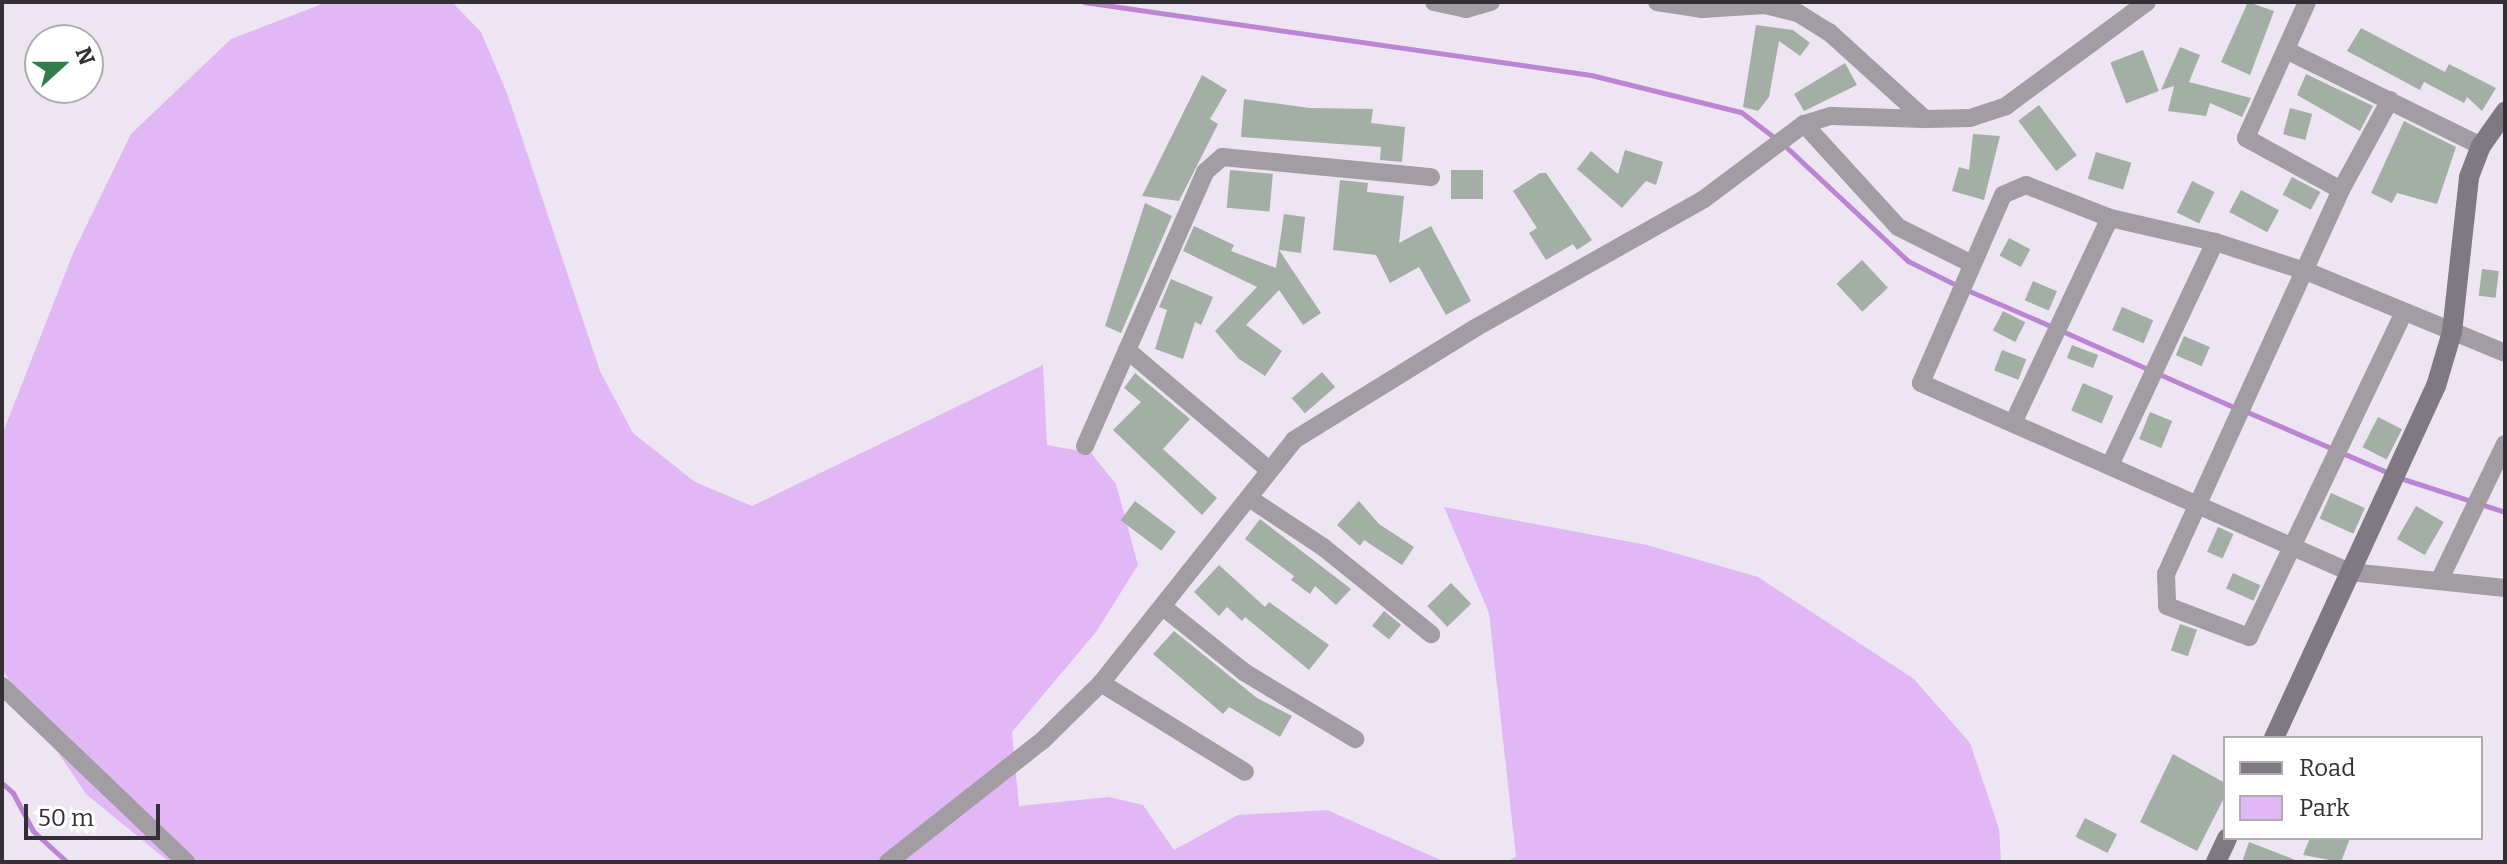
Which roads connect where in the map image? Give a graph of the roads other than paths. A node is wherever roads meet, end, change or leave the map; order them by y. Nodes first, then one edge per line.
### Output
1 (1434, 2) edge
2 (1491, 2) edge
3 (1657, 2) edge
4 (2147, 2) edge
5 (2307, 2) edge
6 (2288, 51) junction
7 (2390, 100) junction
8 (2505, 112) edge
9 (1925, 119) junction
10 (1804, 124) junction
11 (2481, 146) junction
12 (1431, 177) dead end
13 (2341, 190) junction
14 (2110, 218) junction
15 (2215, 242) junction
16 (1970, 263) junction
17 (2308, 272) junction
18 (2404, 312) junction
19 (2452, 332) junction
20 (1127, 350) junction
21 (2505, 353) edge
22 (2013, 423) junction
23 (2505, 444) edge
24 (1085, 446) dead end
25 (2111, 463) junction
26 (1270, 471) junction
27 (1249, 498) junction
28 (2200, 507) junction
29 (2295, 544) junction
30 (2350, 572) junction
31 (2439, 581) junction
32 (2505, 588) edge
33 (1163, 607) junction
34 (1431, 634) dead end
35 (1101, 683) junction
36 (2, 686) edge
37 (2275, 736) edge
38 (1355, 739) dead end
39 (1245, 772) dead end
40 (2226, 840) edge
41 (186, 862) edge
42 (888, 862) edge
43 (2216, 862) edge

1 - 2 street
3 - 9 street
4 - 9 street
5 - 6 street
6 - 7 street
6 - 13 street
7 - 11 street
7 - 13 street
8 - 11 street
9 - 10 street
10 - 16 street
10 - 26 street
11 - 19 street
12 - 20 street
13 - 17 street
14 - 15 street
14 - 16 street
14 - 22 street
15 - 17 street
15 - 25 street
16 - 22 street
17 - 18 street
17 - 28 street
18 - 19 street
18 - 29 street
19 - 21 street
19 - 30 street
20 - 24 street
20 - 26 street
22 - 25 street
23 - 31 street
25 - 28 street
26 - 27 street
27 - 33 street
27 - 34 street
28 - 29 street
28 - 29 street
29 - 30 street
30 - 31 street
30 - 37 street
31 - 32 street
33 - 35 street
33 - 38 street
35 - 39 street
35 - 42 street
36 - 41 street
40 - 43 street

